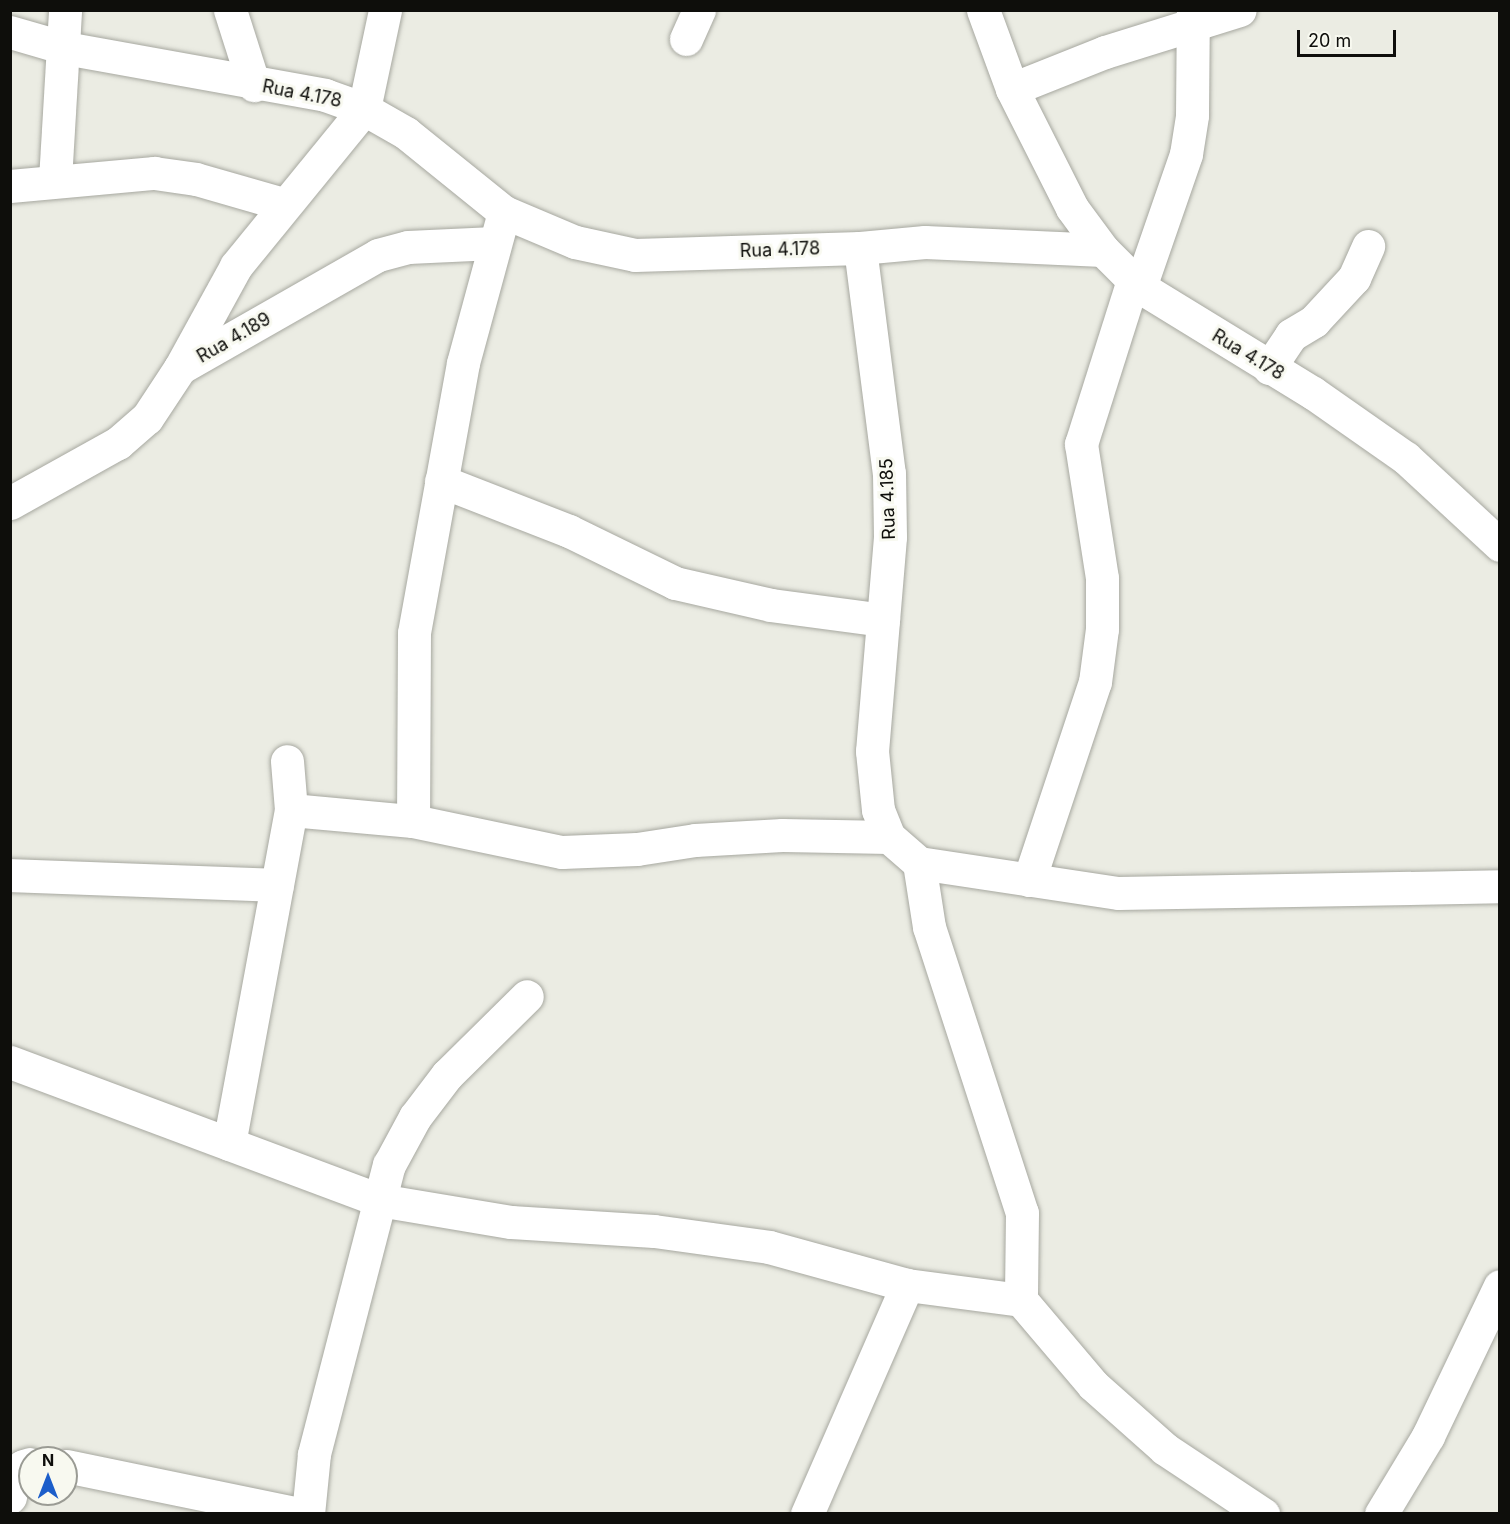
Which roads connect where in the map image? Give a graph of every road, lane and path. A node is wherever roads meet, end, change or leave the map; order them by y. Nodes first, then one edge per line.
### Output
1 (65, 10) edge
2 (230, 10) edge
3 (385, 10) edge
4 (983, 10) edge
5 (1240, 10) edge
6 (1192, 19) edge
7 (10, 32) edge
8 (65, 48) junction
9 (254, 85) junction
10 (1012, 89) junction
11 (364, 109) junction
12 (55, 180) junction
13 (10, 186) edge
14 (283, 204) junction
15 (499, 228) junction
16 (1368, 246) dead end
17 (860, 248) junction
18 (1103, 250) junction
19 (1137, 284) junction
20 (180, 368) junction
21 (1269, 368) junction
22 (441, 481) junction
23 (10, 503) edge
24 (1500, 545) edge
25 (883, 620) junction
26 (287, 761) dead end
27 (291, 810) junction
28 (413, 821) junction
29 (889, 837) junction
30 (919, 863) junction
31 (10, 875) edge
32 (1029, 880) junction
33 (277, 885) junction
34 (1500, 886) edge
35 (527, 996) dead end
36 (10, 1062) edge
37 (230, 1144) junction
38 (379, 1200) junction
39 (907, 1285) junction
40 (1500, 1286) edge
41 (1021, 1300) junction
42 (78, 1468) edge
43 (18, 1473) edge
44 (10, 1497) edge
45 (300, 1514) edge
46 (308, 1514) edge
47 (807, 1514) edge
48 (1263, 1514) edge
49 (1381, 1514) edge

1 - 8 street
2 - 9 street
3 - 11 street
4 - 10 street
5 - 6 street
6 - 10 street
6 - 19 street
7 - 8 street, Rua 4.178
8 - 9 street, Rua 4.178
8 - 12 street
9 - 11 street, Rua 4.178
10 - 18 street
11 - 14 street
11 - 15 street, Rua 4.178
12 - 13 street
12 - 14 street
14 - 20 street
15 - 17 street, Rua 4.178
15 - 20 street, Rua 4.189
15 - 22 street
16 - 21 street
17 - 18 street, Rua 4.178
17 - 25 street, Rua 4.185
18 - 19 street, Rua 4.178
19 - 21 street, Rua 4.178
19 - 32 street
20 - 23 street, Rua 4.189
21 - 24 street, Rua 4.178
22 - 25 street
22 - 28 street
25 - 29 street, Rua 4.185
26 - 27 street
27 - 28 street
27 - 33 street
28 - 29 street
29 - 30 street
30 - 32 street
30 - 41 street
31 - 33 street
32 - 34 street
33 - 37 street
35 - 38 street
36 - 37 street
37 - 38 street
38 - 39 street
38 - 46 street
39 - 41 street
39 - 47 street
40 - 49 street
41 - 48 street
42 - 45 street
43 - 44 street

